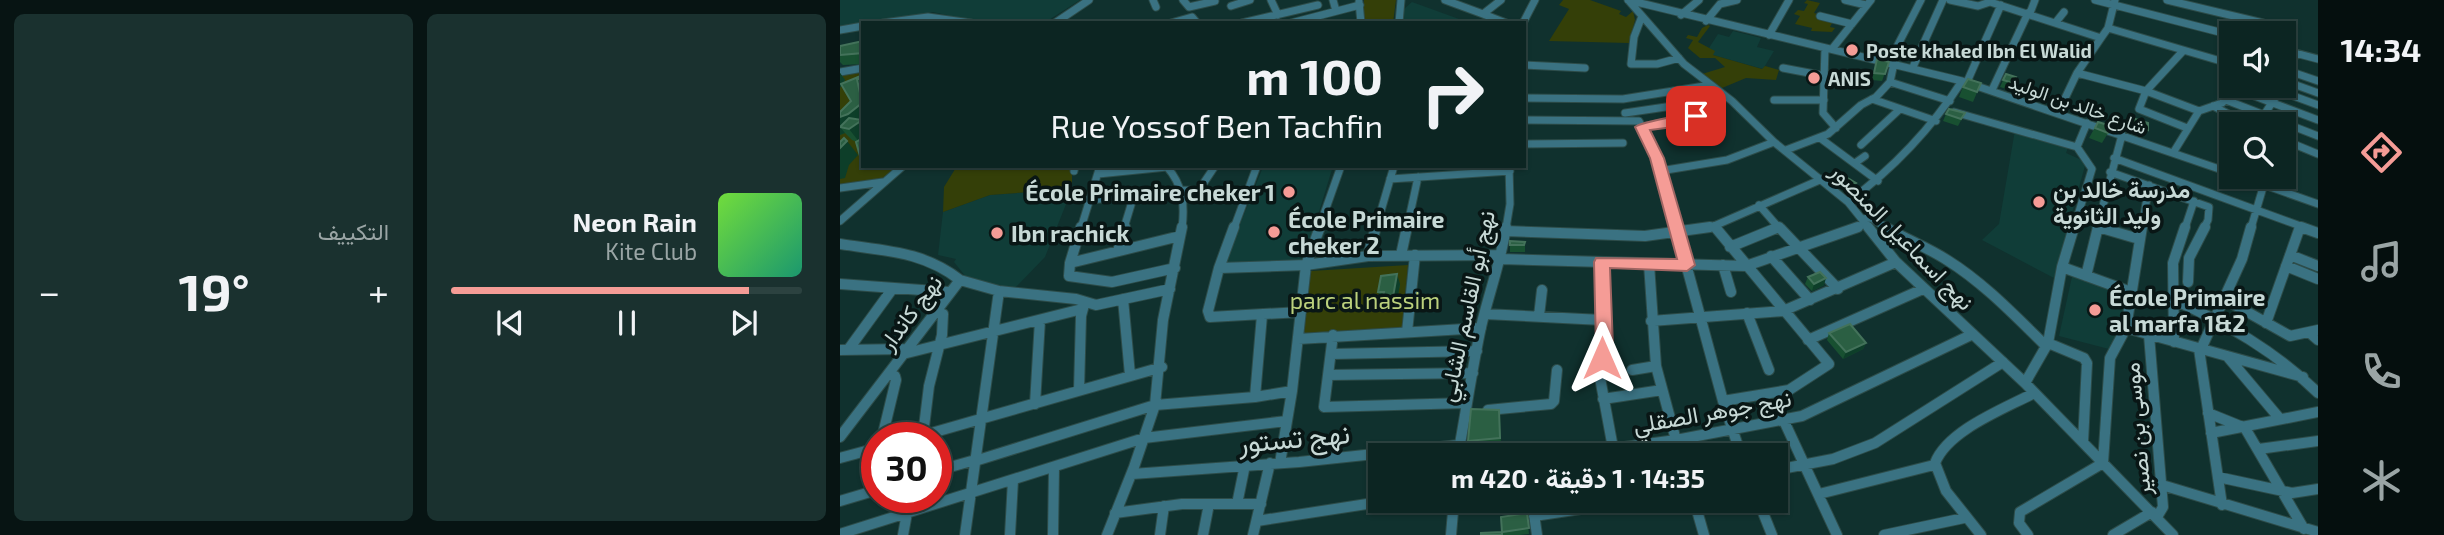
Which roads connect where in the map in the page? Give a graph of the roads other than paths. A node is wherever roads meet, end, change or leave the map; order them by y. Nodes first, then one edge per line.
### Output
1 (1089, 0) edge
2 (1183, 0) edge
3 (1250, 0) edge
4 (1271, 0) edge
5 (1333, 0) edge
6 (1401, 0) edge
7 (1445, 0) edge
8 (1501, 0) edge
9 (1535, 0) edge
10 (1629, 0) edge
11 (1699, 0) edge
12 (1737, 0) edge
13 (1789, 0) edge
14 (1845, 0) edge
15 (1921, 0) edge
16 (1943, 0) edge
17 (1950, 0) edge
18 (2035, 0) edge
19 (2095, 0) edge
20 (2167, 0) edge
21 (1215, 1) edge
22 (1359, 2) edge
23 (1643, 2) edge
24 (1869, 3) edge
25 (2114, 3) edge
26 (1318, 5) dead end
27 (2001, 5) junction
28 (1231, 6) dead end
29 (1336, 11) junction
30 (2064, 12) dead end
31 (2029, 13) junction
32 (1483, 14) junction
33 (1278, 15) junction
34 (1681, 15) junction
35 (1642, 16) junction
36 (1820, 16) dead end
37 (901, 21) edge
38 (959, 21) edge
39 (1058, 21) edge
40 (1178, 21) edge
41 (1195, 21) edge
42 (1251, 21) edge
43 (1298, 21) edge
44 (1358, 21) edge
45 (1399, 21) edge
46 (1501, 21) edge
47 (1524, 21) edge
48 (1706, 21) junction
49 (2255, 21) edge
50 (2056, 22) junction
51 (1852, 24) junction
52 (861, 26) edge
53 (2108, 28) junction
54 (840, 30) edge
55 (2219, 33) edge
56 (1769, 35) junction
57 (2101, 38) junction
58 (1829, 49) junction
59 (2183, 51) junction
60 (2296, 53) edge
61 (1679, 58) junction
62 (2318, 59) edge
63 (2219, 61) edge
64 (1892, 62) junction
65 (1526, 65) edge
66 (1913, 67) junction
67 (861, 68) edge
68 (1585, 68) dead end
69 (1783, 68) dead end
70 (840, 72) edge
71 (2077, 73) junction
72 (2296, 73) edge
73 (1825, 76) junction
74 (2318, 81) edge
75 (1890, 82) junction
76 (1965, 82) junction
77 (1711, 85) junction
78 (2296, 88) edge
79 (1992, 90) junction
80 (1673, 91) junction
81 (2146, 91) junction
82 (2296, 92) edge
83 (2318, 93) edge
84 (1526, 98) edge
85 (2262, 98) edge
86 (2276, 98) edge
87 (1623, 99) junction
88 (1871, 99) junction
89 (1774, 100) dead end
90 (1824, 100) junction
91 (1950, 100) junction
92 (2226, 100) joint
93 (2274, 103) junction
94 (1686, 104) junction
95 (2318, 105) edge
96 (2213, 106) junction
97 (1900, 109) junction
98 (1945, 110) junction
99 (2199, 111) junction
100 (2225, 112) edge
101 (2258, 112) edge
102 (2268, 112) edge
103 (2058, 113) junction
104 (1625, 117) junction
105 (1526, 120) edge
106 (2318, 120) edge
107 (1936, 121) junction
108 (2087, 123) junction
109 (1642, 127) junction
110 (2296, 127) edge
111 (1836, 128) junction
112 (2187, 128) junction
113 (2122, 135) junction
114 (2318, 136) edge
115 (1820, 138) junction
116 (1774, 142) junction
117 (1623, 143) dead end
118 (1526, 144) edge
119 (1861, 145) dead end
120 (2296, 145) edge
121 (2077, 147) junction
122 (1787, 150) junction
123 (2172, 153) junction
124 (2318, 154) edge
125 (1865, 156) dead end
126 (2114, 158) junction
127 (1855, 163) junction
128 (901, 168) edge
129 (1144, 168) edge
130 (1168, 168) edge
131 (1214, 168) edge
132 (1256, 168) edge
133 (1340, 168) edge
134 (1394, 168) edge
135 (1509, 169) edge
136 (2219, 169) edge
137 (1099, 170) edge
138 (1660, 171) junction
139 (2110, 172) junction
140 (1418, 177) junction
141 (1391, 179) junction
142 (1822, 179) junction
143 (1878, 181) junction
144 (886, 182) junction
145 (2149, 186) junction
146 (840, 188) edge
147 (2263, 189) edge
148 (2278, 189) edge
149 (1182, 190) junction
150 (1199, 190) junction
151 (1249, 192) junction
152 (1134, 195) junction
153 (1091, 200) junction
154 (2194, 201) junction
155 (1848, 202) junction
156 (2318, 204) edge
157 (1759, 205) junction
158 (2258, 212) junction
159 (842, 218) edge
160 (1864, 222) junction
161 (1714, 226) junction
162 (2096, 226) junction
163 (2300, 226) junction
164 (1780, 228) junction
165 (1505, 231) junction
166 (1676, 232) junction
167 (2318, 233) edge
168 (1180, 236) junction
169 (2139, 239) junction
170 (840, 244) edge
171 (1796, 246) junction
172 (1730, 247) junction
173 (1118, 251) junction
174 (1401, 255) junction
175 (1416, 255) junction
176 (2290, 255) junction
177 (1368, 256) junction
178 (1771, 256) junction
179 (1501, 257) junction
180 (1602, 262) junction
181 (1896, 262) junction
182 (1070, 263) junction
183 (1648, 264) junction
184 (1307, 265) junction
185 (1687, 265) junction
186 (1723, 265) junction
187 (1746, 266) junction
188 (2286, 266) junction
189 (2318, 266) edge
190 (2062, 267) junction
191 (1175, 268) junction
192 (1219, 268) junction
193 (2086, 276) junction
194 (2318, 279) edge
195 (960, 280) junction
196 (2188, 282) dead end
197 (840, 284) edge
198 (893, 288) junction
199 (1170, 289) junction
200 (1838, 289) junction
201 (1923, 289) junction
202 (999, 290) junction
203 (1542, 290) dead end
204 (949, 292) junction
205 (1731, 292) dead end
206 (2131, 292) junction
207 (1123, 299) junction
208 (2172, 299) junction
209 (2224, 299) junction
210 (1810, 300) junction
211 (1084, 306) junction
212 (1783, 310) junction
213 (933, 311) junction
214 (1301, 312) junction
215 (1747, 313) junction
216 (1485, 314) junction
217 (1262, 315) junction
218 (1539, 316) junction
219 (1700, 317) junction
220 (2215, 317) junction
221 (1040, 320) junction
222 (1602, 320) junction
223 (1651, 321) junction
224 (2266, 323) junction
225 (1481, 328) junction
226 (2126, 328) junction
227 (994, 332) junction
228 (1407, 332) junction
229 (2314, 332) edge
230 (1973, 334) junction
231 (1333, 335) junction
232 (2149, 335) junction
233 (1298, 339) junction
234 (1808, 340) junction
235 (2318, 341) edge
236 (2174, 342) junction
237 (2047, 344) junction
238 (938, 345) junction
239 (2200, 349) junction
240 (844, 350) edge
241 (904, 351) junction
242 (1477, 351) junction
243 (1331, 354) junction
244 (2227, 356) junction
245 (2003, 362) junction
246 (1656, 366) junction
247 (1161, 367) junction
248 (1557, 370) dead end
249 (1632, 370) dead end
250 (1769, 370) dead end
251 (1473, 373) junction
252 (888, 374) junction
253 (1130, 375) junction
254 (1328, 375) junction
255 (2303, 377) junction
256 (2025, 383) junction
257 (1079, 390) junction
258 (1662, 390) junction
259 (1292, 391) junction
260 (2035, 393) junction
261 (2318, 393) edge
262 (1255, 397) junction
263 (1603, 399) junction
264 (1724, 401) junction
265 (1035, 404) junction
266 (1155, 405) junction
267 (1466, 406) junction
268 (2318, 412) edge
269 (2208, 413) junction
270 (2280, 419) junction
271 (980, 420) junction
272 (1286, 421) junction
273 (1784, 421) junction
274 (886, 422) edge
275 (921, 422) edge
276 (952, 427) edge
277 (2245, 428) junction
278 (1732, 430) junction
279 (841, 433) edge
280 (2211, 433) junction
281 (1144, 438) junction
282 (1676, 440) junction
283 (2318, 441) edge
284 (2083, 442) junction
285 (1460, 443) edge
286 (1612, 443) edge
287 (1649, 443) edge
288 (1677, 443) edge
289 (1737, 443) edge
290 (2259, 449) junction
291 (861, 452) edge
292 (1368, 456) edge
293 (840, 458) edge
294 (975, 460) junction
295 (1275, 463) junction
296 (2103, 463) junction
297 (1245, 465) junction
298 (1934, 465) junction
299 (952, 466) edge
300 (1806, 466) junction
301 (1054, 468) junction
302 (1788, 468) edge
303 (1132, 474) junction
304 (2218, 477) junction
305 (1013, 480) junction
306 (2162, 485) junction
307 (2318, 489) edge
308 (972, 491) junction
309 (2283, 492) junction
310 (861, 494) edge
311 (1819, 494) junction
312 (952, 498) edge
313 (840, 501) edge
314 (1209, 504) junction
315 (1237, 504) junction
316 (1261, 504) junction
317 (1368, 504) edge
318 (2222, 505) junction
319 (1164, 506) junction
320 (907, 513) joint
321 (1115, 513) junction
322 (1453, 513) edge
323 (1534, 513) edge
324 (1555, 513) edge
325 (1698, 513) edge
326 (1763, 513) edge
327 (2155, 515) junction
328 (1535, 516) junction
329 (1964, 518) junction
330 (1257, 521) junction
331 (2304, 529) junction
332 (868, 530) edge
333 (2318, 532) edge
334 (840, 534) edge
335 (903, 535) edge
336 (965, 535) edge
337 (1010, 535) edge
338 (1053, 535) edge
339 (1107, 535) edge
340 (1160, 535) edge
341 (1203, 535) edge
342 (1253, 535) edge
343 (1451, 535) edge
344 (1537, 535) edge
345 (1704, 535) edge
346 (1772, 535) edge
347 (1837, 535) edge
348 (1884, 535) edge
349 (1981, 535) edge
350 (2028, 535) edge
351 (2113, 535) edge
352 (2173, 535) edge

1 - 39 street
2 - 21 street
3 - 28 street
4 - 33 street
5 - 29 street
6 - 45 street
7 - 32 street
8 - 32 street
9 - 47 street
10 - 23 street, شارع خالد بن الوليد
10 - 35 street, نهج اسماعيل المنصور
11 - 34 street
12 - 48 street
13 - 56 street
14 - 24 street
15 - 64 street
16 - 66 street
17 - 27 street
18 - 31 street
19 - 25 street
20 - 49 street
22 - 29 street
22 - 44 street
23 - 34 street, شارع خالد بن الوليد
24 - 51 street
25 - 53 street
25 - 55 street
26 - 33 street
27 - 31 street
27 - 76 street
29 - 43 street
30 - 50 street
31 - 50 street
31 - 79 street
32 - 46 street
33 - 42 street
34 - 48 street, شارع خالد بن الوليد
35 - 61 street, نهج اسماعيل المنصور
35 - 61 street
36 - 51 street
37 - 38 street
40 - 41 street
48 - 56 street, شارع خالد بن الوليد
50 - 57 street
51 - 58 street
52 - 54 street
53 - 57 street
53 - 59 street
56 - 58 street, شارع خالد بن الوليد
57 - 71 street
58 - 64 street, شارع خالد بن الوليد
58 - 73 street
59 - 63 street
59 - 81 street
60 - 62 street
61 - 77 street, نهج اسماعيل المنصور
64 - 66 street, شارع خالد بن الوليد
64 - 75 street
65 - 68 street
66 - 76 street, شارع خالد بن الوليد
67 - 70 street
69 - 73 street
71 - 81 street
71 - 103 street
72 - 74 street
73 - 90 street
75 - 88 street
75 - 91 street
76 - 79 street, شارع خالد بن الوليد
76 - 91 street
77 - 80 street
77 - 116 street, نهج اسماعيل المنصور
78 - 83 street
79 - 103 street, شارع خالد بن الوليد
80 - 87 street
80 - 94 street
81 - 99 street
81 - 112 street
82 - 95 street
84 - 87 street
85 - 93 street
86 - 93 street
87 - 104 street
88 - 97 street
88 - 111 street
89 - 90 street
90 - 111 street
91 - 98 street
92 - 96 street
92 - 101 street
93 - 102 street
93 - 106 street
94 - 104 street
94 - 109 street
96 - 99 street
96 - 100 street
97 - 107 street
97 - 119 street
98 - 107 street
98 - 121 street
99 - 112 street
103 - 108 street, شارع خالد بن الوليد
104 - 105 street
104 - 109 street
107 - 143 street
108 - 113 street, شارع خالد بن الوليد
108 - 121 street
109 - 138 street
110 - 114 street
111 - 115 street
112 - 123 street
113 - 123 street, شارع خالد بن الوليد
113 - 126 street
115 - 122 street
115 - 127 street
116 - 122 street, نهج اسماعيل المنصور
116 - 138 street
117 - 118 street
120 - 124 street
121 - 190 street
122 - 142 street, نهج اسماعيل المنصور
123 - 136 street, شارع خالد بن الوليد
125 - 127 street
126 - 139 street
126 - 158 street
127 - 143 street
128 - 144 street
129 - 137 street
130 - 149 street
131 - 150 street
132 - 151 street
133 - 184 street
134 - 141 street
135 - 140 street
135 - 165 street, نهج أبو القاسم الشابي
137 - 153 street
138 - 166 street
139 - 145 street
139 - 162 street
140 - 141 street
140 - 174 street
141 - 177 street
142 - 155 street, نهج اسماعيل المنصور
142 - 157 street
143 - 155 street
144 - 146 street
144 - 159 street
145 - 154 street
145 - 169 street, موسى بن نصير
147 - 158 street
148 - 156 street
149 - 150 street
149 - 152 street
149 - 168 street
150 - 151 street
151 - 192 street
152 - 153 street
152 - 173 street
153 - 182 street
154 - 196 street
154 - 208 street
155 - 160 street, نهج اسماعيل المنصور
157 - 161 street
157 - 164 street
158 - 163 street
158 - 209 street
160 - 171 street
160 - 181 street, نهج اسماعيل المنصور
160 - 237 street
161 - 166 street
161 - 172 street
162 - 169 street
162 - 193 street
163 - 167 street
163 - 176 street
164 - 171 street
164 - 172 street
165 - 166 street
165 - 179 street, نهج أبو القاسم الشابي
166 - 185 street
168 - 173 street
168 - 191 street
169 - 206 street, موسى بن نصير
170 - 195 street, نهج كاندار
171 - 178 street
171 - 200 street
172 - 187 street
173 - 182 street
174 - 175 street
174 - 177 street
175 - 179 street
175 - 228 street
176 - 188 street
176 - 189 street
177 - 184 street
178 - 187 street
178 - 210 street
179 - 180 street
179 - 216 street, نهج أبو القاسم الشابي
180 - 183 street
180 - 222 street
181 - 200 street
181 - 201 street, نهج اسماعيل المنصور
182 - 191 street
183 - 185 street
183 - 223 street
184 - 192 street
184 - 214 street
185 - 186 street
185 - 219 street
186 - 187 street
186 - 205 street
187 - 212 street
188 - 194 street
188 - 224 street
190 - 193 street
190 - 237 street
191 - 199 street
192 - 217 street
193 - 206 street
195 - 202 street
195 - 204 street, نهج كاندار
197 - 198 street
198 - 204 street
198 - 240 street
199 - 207 street
199 - 247 street
200 - 210 street
201 - 230 street, نهج اسماعيل المنصور
201 - 234 street
202 - 211 street
202 - 227 street
203 - 218 street
204 - 213 street, نهج كاندار
206 - 226 street, موسى بن نصير
207 - 211 street
207 - 253 street
208 - 220 street
208 - 236 street
209 - 220 street
209 - 224 street
210 - 212 street
211 - 221 street
211 - 257 street
212 - 215 street
212 - 234 street
213 - 238 street
213 - 241 street, نهج كاندار
214 - 217 street
214 - 233 street
215 - 219 street
215 - 250 street
216 - 218 street
216 - 225 street, نهج أبو القاسم الشابي
217 - 262 street
218 - 222 street
219 - 223 street
219 - 264 street
220 - 239 street
220 - 255 street
221 - 227 street
221 - 265 street
222 - 263 street
223 - 246 street
224 - 229 street
225 - 228 street
225 - 242 street, نهج أبو القاسم الشابي
226 - 232 street
226 - 296 street, موسى بن نصير
227 - 238 street
227 - 271 street
228 - 231 street
229 - 235 street
230 - 245 street, نهج اسماعيل المنصور
230 - 273 street, نهج جوهر الصقلي
231 - 233 street
231 - 243 street
232 - 236 street
232 - 306 street, موسى بن نصير
233 - 259 street
234 - 264 street
236 - 239 street
237 - 256 street
237 - 284 street
238 - 241 street
238 - 275 street
239 - 244 street
239 - 269 street
240 - 241 street
241 - 252 street, نهج كاندار
242 - 243 street
242 - 251 street, نهج أبو القاسم الشابي
243 - 254 street
244 - 255 street
244 - 270 street
245 - 256 street, نهج اسماعيل المنصور
245 - 300 street
246 - 249 street
246 - 258 street
247 - 253 street
247 - 266 street
248 - 267 street
251 - 254 street
251 - 267 street, نهج أبو القاسم الشابي
252 - 274 street
252 - 279 street, نهج كاندار
253 - 257 street
254 - 267 street
255 - 261 street
256 - 260 street, نهج اسماعيل المنصور
257 - 265 street
258 - 263 street
258 - 282 street
259 - 262 street
259 - 272 street
260 - 284 street, نهج اسماعيل المنصور
260 - 298 street
262 - 266 street
263 - 286 street
264 - 278 street
265 - 271 street
266 - 281 street
266 - 294 street
267 - 285 street, نهج أبو القاسم الشابي
268 - 270 street
269 - 277 street
269 - 280 street
270 - 277 street
271 - 276 street
271 - 294 street
272 - 281 street
272 - 295 street
273 - 278 street, نهج جوهر الصقلي
273 - 300 street
277 - 280 street
277 - 290 street
278 - 282 street, نهج جوهر الصقلي
278 - 289 street
280 - 304 street
281 - 301 street
281 - 303 street
282 - 287 street, نهج جوهر الصقلي
282 - 288 street
283 - 290 street
284 - 296 street, نهج اسماعيل المنصور
290 - 309 street
291 - 293 street
292 - 295 street, نهج تستور
294 - 299 street
294 - 308 street
295 - 297 street, نهج تستور
295 - 316 street
296 - 327 street, نهج اسماعيل المنصور
296 - 350 street, موسى بن نصير
297 - 303 street, نهج تستور
297 - 315 street
298 - 311 street
298 - 329 street
300 - 302 street
300 - 311 street
301 - 305 street
301 - 338 street
303 - 321 street
304 - 309 street
304 - 318 street
305 - 308 street
305 - 337 street
306 - 318 street
306 - 327 street, موسى بن نصير
307 - 309 street
308 - 312 street
308 - 336 street
309 - 331 street
310 - 313 street
311 - 347 street
314 - 315 street
314 - 319 street
314 - 341 street
315 - 316 street
316 - 330 street
317 - 330 street
318 - 331 street
319 - 321 street
319 - 340 street
320 - 332 street
320 - 335 street
321 - 339 street
322 - 343 street
323 - 328 street
324 - 328 street
325 - 345 street
326 - 346 street
327 - 351 street, موسى بن نصير
327 - 352 street, نهج اسماعيل المنصور
328 - 344 street
329 - 348 street
329 - 349 street
330 - 342 street
331 - 333 street
332 - 334 street

